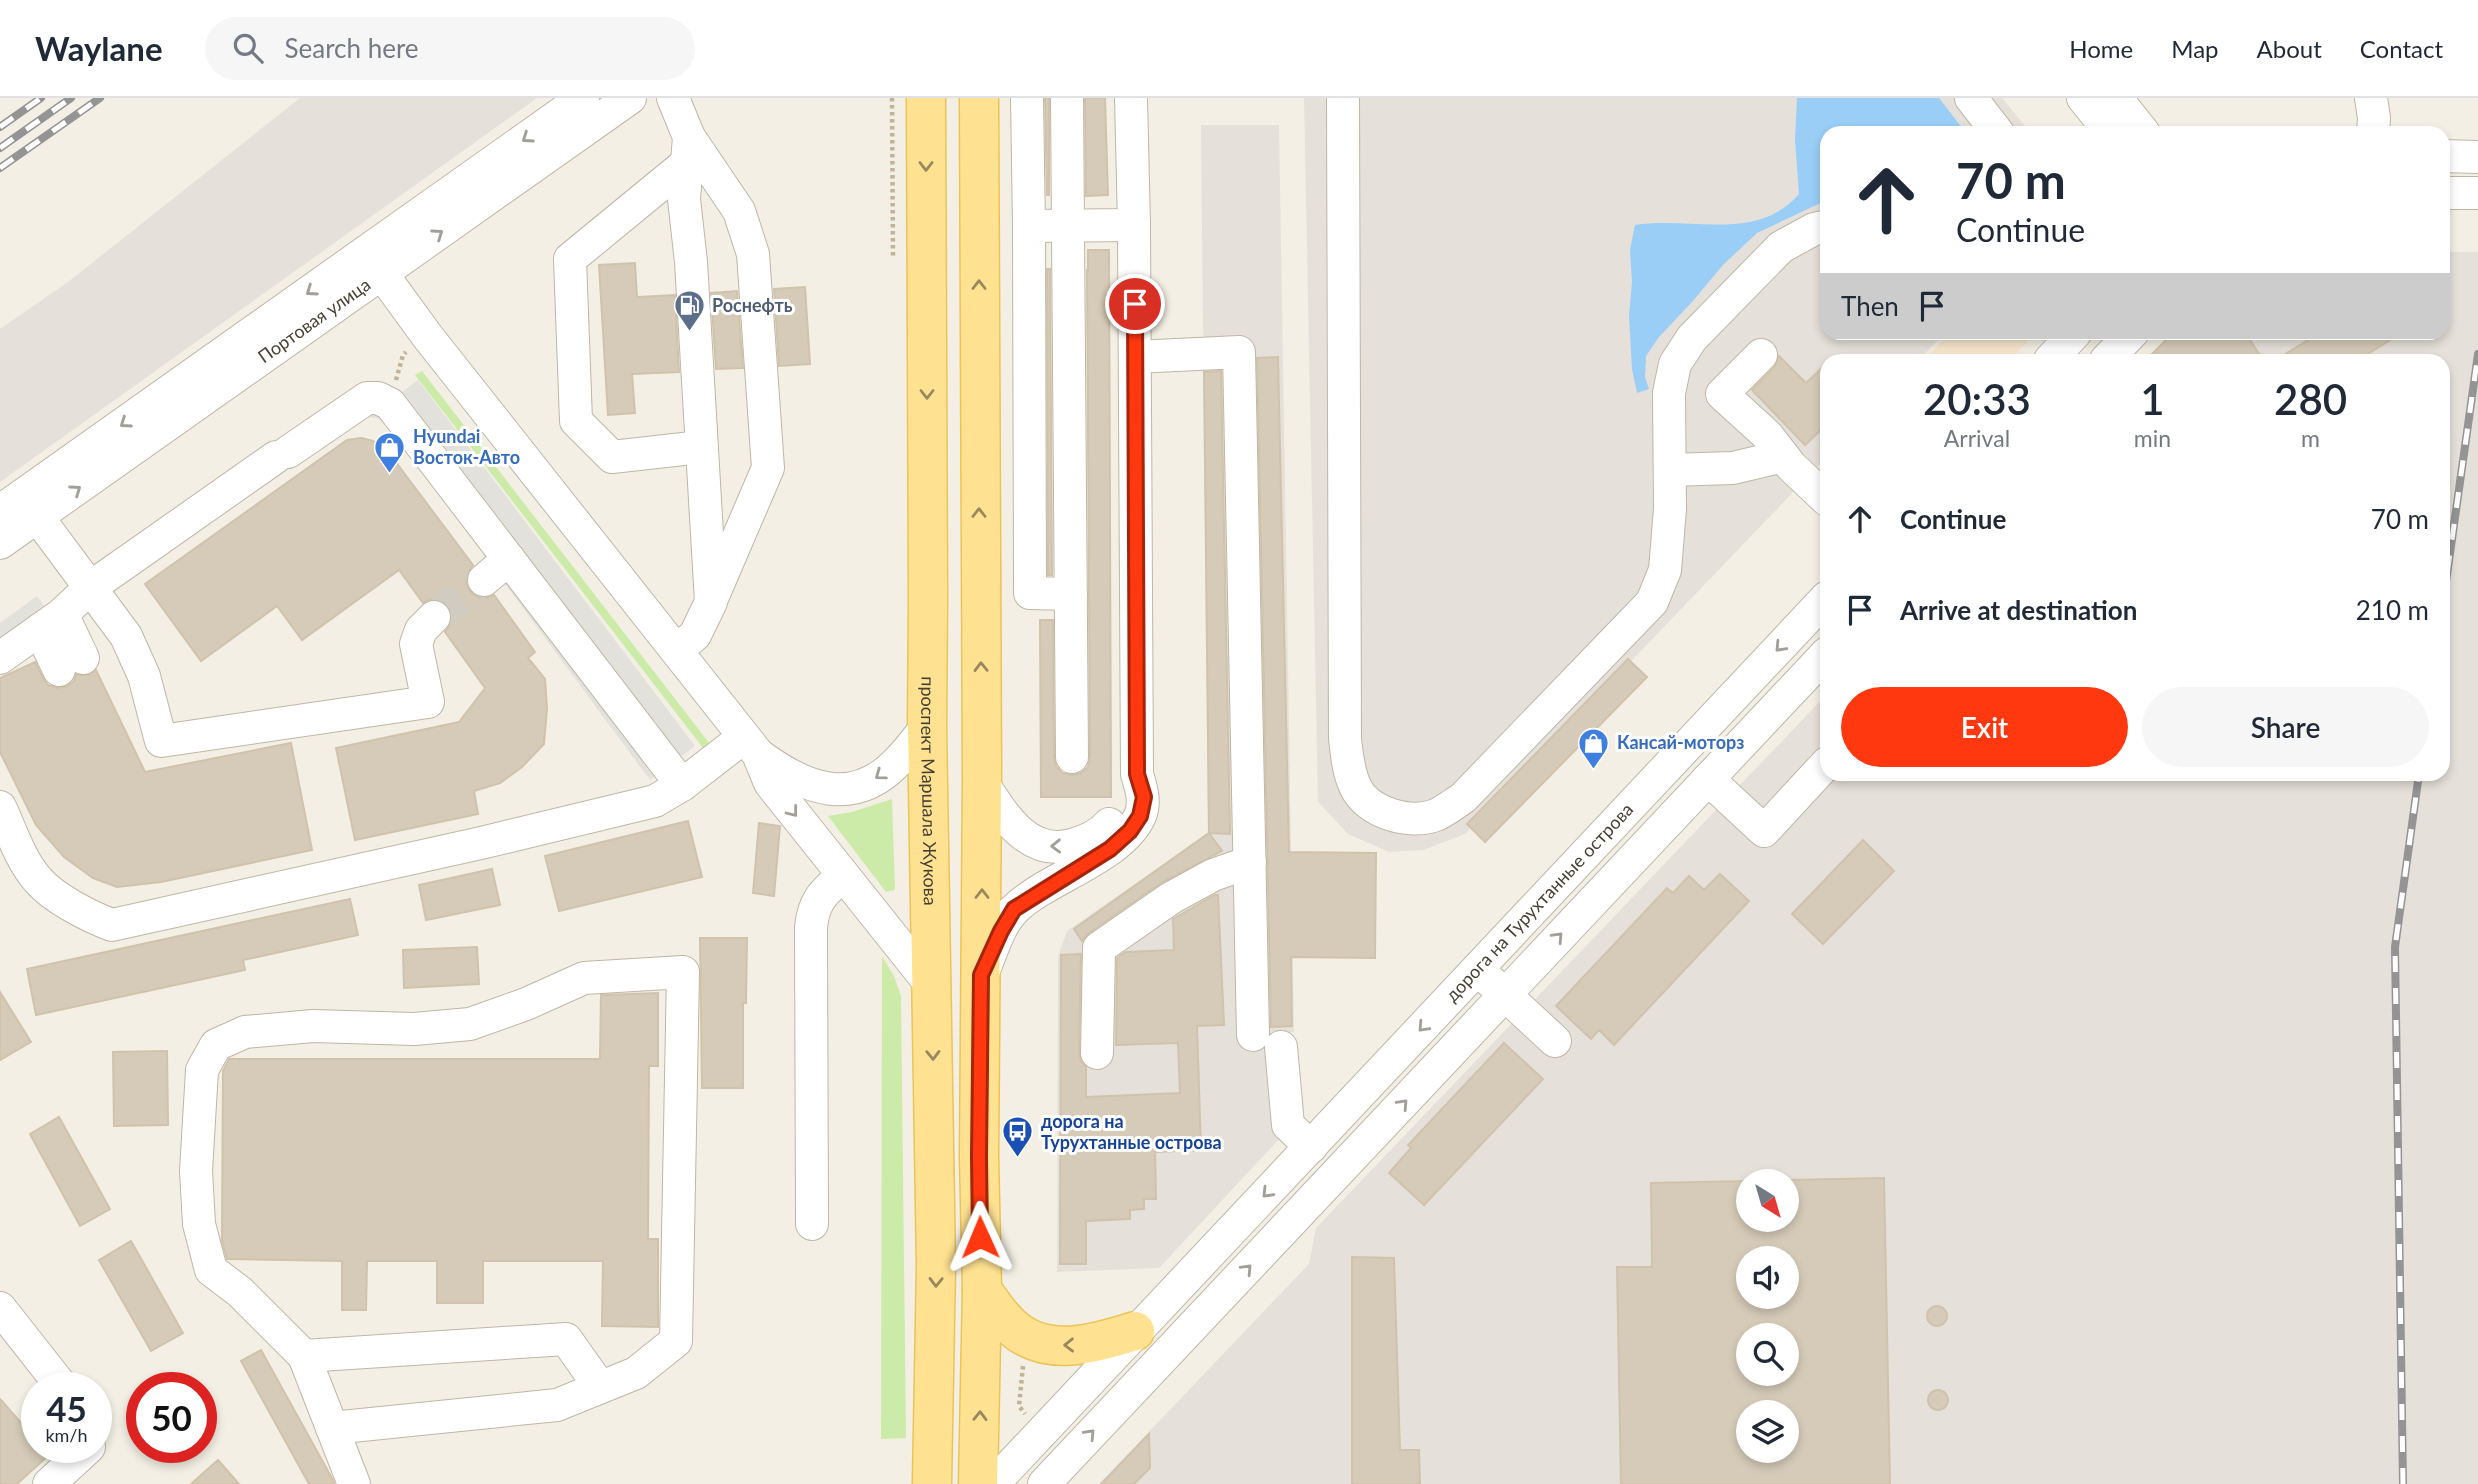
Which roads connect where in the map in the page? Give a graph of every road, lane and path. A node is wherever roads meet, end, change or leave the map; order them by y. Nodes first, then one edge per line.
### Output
1 (583, 98) edge
2 (630, 98) edge
3 (673, 98) edge
4 (926, 98) edge
5 (979, 98) edge
6 (1027, 98) edge
7 (1067, 98) edge
8 (1131, 98) edge
9 (1343, 98) edge
10 (1971, 98) edge
11 (2083, 98) edge
12 (2116, 98) edge
13 (2371, 98) edge
14 (1993, 126) edge
15 (2105, 126) edge
16 (2138, 126) edge
17 (2373, 126) edge
18 (688, 150) junction
19 (2450, 156) edge
20 (2478, 156) edge
21 (2450, 193) edge
22 (2478, 193) edge
23 (1134, 225) junction
24 (1029, 226) junction
25 (1068, 227) junction
26 (1820, 228) edge
27 (374, 262) junction
28 (2069, 340) edge
29 (2125, 340) edge
30 (2056, 354) edge
31 (2112, 354) edge
32 (1761, 355) dead end
33 (1135, 357) junction
34 (701, 447) junction
35 (1783, 456) junction
36 (1670, 470) junction
37 (1820, 493) edge
38 (20, 508) edge
39 (0, 543) edge
40 (509, 559) junction
41 (484, 580) tunnel mouth
42 (91, 587) junction
43 (1071, 594) junction
44 (711, 602) junction
45 (1820, 604) edge
46 (434, 617) tunnel mouth
47 (51, 622) junction
48 (677, 650) junction
49 (0, 658) edge
50 (1820, 660) edge
51 (71, 664) dead end
52 (927, 726) junction
53 (751, 746) junction
54 (1072, 757) dead end
55 (1820, 771) edge
56 (1137, 774) junction
57 (1708, 779) junction
58 (982, 782) junction
59 (682, 785) junction
60 (0, 807) edge
61 (1250, 862) junction
62 (843, 876) junction
63 (1478, 970) junction
64 (981, 975) junction
65 (932, 986) junction
66 (1505, 995) junction
67 (1555, 1041) dead end
68 (1097, 1053) dead end
69 (1311, 1146) junction
70 (812, 1224) dead end
71 (982, 1290) junction
72 (0, 1308) edge
73 (1135, 1331) junction
74 (1024, 1354) dead end
75 (304, 1356) junction
76 (50, 1372) edge
77 (600, 1387) junction
78 (1019, 1406) dead end
79 (332, 1428) junction
80 (72, 1463) edge
81 (49, 1484) edge
82 (355, 1484) edge
83 (932, 1484) edge
84 (978, 1484) edge
85 (993, 1484) edge
86 (1044, 1484) edge

1 -> 27 street, Портовая улица
27 -> 2 street, Портовая улица
3 - 18 street
4 -> 52 main road, проспект Маршала Жукова
58 -> 5 main road
6 - 24 street
7 - 25 street
8 - 23 street
9 - 36 street
10 - 14 street
11 - 15 street
12 - 16 street
13 - 17 street
18 - 34 street
18 - 34 street
18 - 44 street
19 - 20 street
21 - 22 street
23 - 25 street
23 - 33 street
24 - 25 street
24 - 43 street
25 - 43 street
26 - 36 street
27 - 38 street, Портовая улица
27 - 48 street
28 - 30 street
29 - 31 street
32 - 35 street
33 - 56 street
33 - 61 street
34 - 44 street
35 - 36 street
35 - 37 street
38 - 39 street, Портовая улица
38 - 42 street
40 - 41 street
40 - 42 street
40 - 59 street
42 - 46 street
42 - 47 street
43 - 54 street
44 - 48 street
45 -> 63 street, дорога на Турухтанные острова
47 - 49 street
47 - 51 street
48 - 53 street
50 - 57 street, дорога на Турухтанные острова
52 -> 53 street
52 - 65 main road, проспект Маршала Жукова
53 - 59 street
53 -> 62 street
55 - 57 street
56 -> 58 street
56 - 64 street
66 -> 57 street, дорога на Турухтанные острова
64 -> 58 main road
59 - 60 street
61 - 68 street
61 - 69 street
62 - 65 street
62 - 70 street
63 - 66 street
63 -> 69 street, дорога на Турухтанные острова
64 - 71 main road
65 -> 83 main road, проспект Маршала Жукова
66 - 67 street
86 -> 66 street, дорога на Турухтанные острова
69 -> 73 street, дорога на Турухтанные острова
73 -> 71 main road
84 -> 71 main road
72 - 76 street
73 - 85 street, дорога на Турухтанные острова
74 - 78 path
75 - 77 street
75 - 77 street
75 - 79 street
77 - 79 street
79 - 82 street
80 - 81 street

